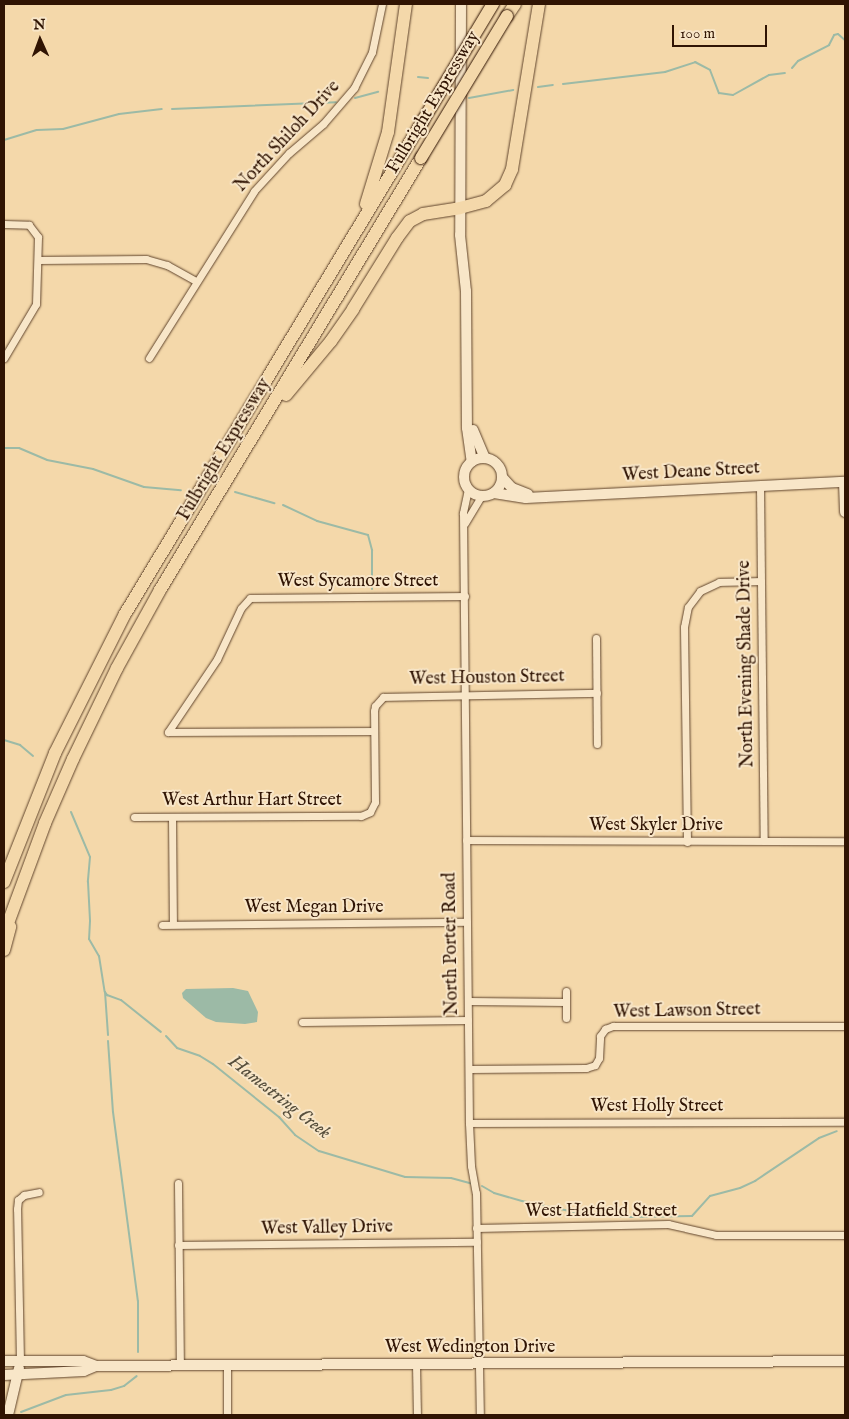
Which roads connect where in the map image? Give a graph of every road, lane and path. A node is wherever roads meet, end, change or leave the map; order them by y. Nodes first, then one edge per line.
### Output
1 (382, 4) edge
2 (406, 4) edge
3 (461, 4) edge
4 (493, 4) edge
5 (515, 4) edge
6 (538, 4) edge
7 (460, 208) junction
8 (4, 224) edge
9 (358, 229) junction
10 (38, 260) junction
11 (196, 281) junction
12 (4, 358) edge
13 (148, 358) dead end
14 (468, 421) junction
15 (258, 428) junction
16 (485, 458) junction
17 (472, 462) junction
18 (502, 477) junction
19 (845, 482) edge
20 (760, 486) junction
21 (468, 489) junction
22 (494, 493) junction
23 (482, 495) junction
24 (539, 497) junction
25 (845, 512) edge
26 (464, 523) junction
27 (760, 581) junction
28 (465, 596) junction
29 (596, 638) dead end
30 (596, 693) junction
31 (466, 694) junction
32 (374, 731) junction
33 (597, 744) dead end
34 (134, 817) dead end
35 (172, 817) junction
36 (466, 840) junction
37 (764, 841) junction
38 (845, 841) edge
39 (687, 842) junction
40 (25, 877) junction
41 (4, 882) edge
42 (467, 922) junction
43 (162, 924) dead end
44 (173, 924) junction
45 (4, 934) edge
46 (4, 950) edge
47 (566, 991) dead end
48 (468, 1001) junction
49 (566, 1002) junction
50 (566, 1018) dead end
51 (468, 1020) junction
52 (302, 1022) dead end
53 (845, 1026) edge
54 (468, 1069) junction
55 (845, 1122) edge
56 (469, 1123) junction
57 (178, 1183) dead end
58 (39, 1192) dead end
59 (476, 1228) junction
60 (845, 1235) edge
61 (477, 1242) junction
62 (178, 1245) junction
63 (20, 1361) junction
64 (845, 1361) edge
65 (4, 1362) edge
66 (416, 1364) junction
67 (479, 1364) junction
68 (96, 1366) junction
69 (180, 1366) junction
70 (227, 1366) junction
71 (19, 1374) junction
72 (4, 1375) edge
73 (8, 1415) edge
74 (227, 1415) edge
75 (417, 1415) edge
76 (480, 1415) edge

1 - 11 street, North Shiloh Drive
2 - 9 highway
3 - 7 street
4 - 9 highway, Fulbright Expressway, bridge
5 - 15 highway, Fulbright Expressway, bridge
6 - 7 highway
7 - 14 street
7 - 15 highway
8 - 10 street
9 - 41 highway, Fulbright Expressway
10 - 11 street
10 - 12 street
11 - 13 street, North Shiloh Drive
14 - 16 street
14 - 17 street
15 - 40 highway, Fulbright Expressway
16 - 17 street
16 - 18 street
17 - 21 street
18 - 22 street
18 - 24 street, West Deane Street
19 - 20 street, West Deane Street
19 - 25 street
20 - 24 street, West Deane Street
20 - 27 street, North Evening Shade Drive
21 - 23 street
21 - 26 street, North Porter Road
22 - 23 street
22 - 24 street, West Deane Street
23 - 26 street
26 - 28 street, North Porter Road
27 - 37 street, North Evening Shade Drive
27 - 39 street
28 - 31 street, North Porter Road
28 - 32 street, West Sycamore Street
29 - 30 street
30 - 31 street, West Houston Street
30 - 33 street
31 - 32 street, West Houston Street
31 - 36 street, North Porter Road
32 - 35 street, West Arthur Hart Street
34 - 35 street, West Arthur Hart Street
35 - 44 street
36 - 39 street, West Skyler Drive
36 - 42 street, North Porter Road
37 - 38 street, West Skyler Drive
37 - 39 street, West Skyler Drive
40 - 45 highway, Fulbright Expressway
40 - 46 highway
42 - 44 street, West Megan Drive
42 - 48 street, North Porter Road
43 - 44 street, West Megan Drive
47 - 49 street
48 - 49 street
48 - 51 street, North Porter Road
49 - 50 street
51 - 52 street
51 - 54 street, North Porter Road
53 - 54 street, West Lawson Street
54 - 56 street, North Porter Road
55 - 56 street, West Holly Street
56 - 59 street, North Porter Road
57 - 62 street
58 - 63 street
59 - 60 street, West Hatfield Street
59 - 61 street, North Porter Road
61 - 62 street, West Valley Drive
61 - 67 street, North Porter Road
62 - 69 street
63 - 65 street, West Wedington Drive
63 - 68 street, West Wedington Drive
63 - 71 street
64 - 67 street, West Wedington Drive
66 - 67 street, West Wedington Drive
66 - 70 street, West Wedington Drive
66 - 75 street
67 - 76 street, North Porter Road
68 - 69 street, West Wedington Drive
68 - 71 street, West Wedington Drive
69 - 70 street, West Wedington Drive
70 - 74 street
71 - 72 street, West Wedington Drive
71 - 73 street

